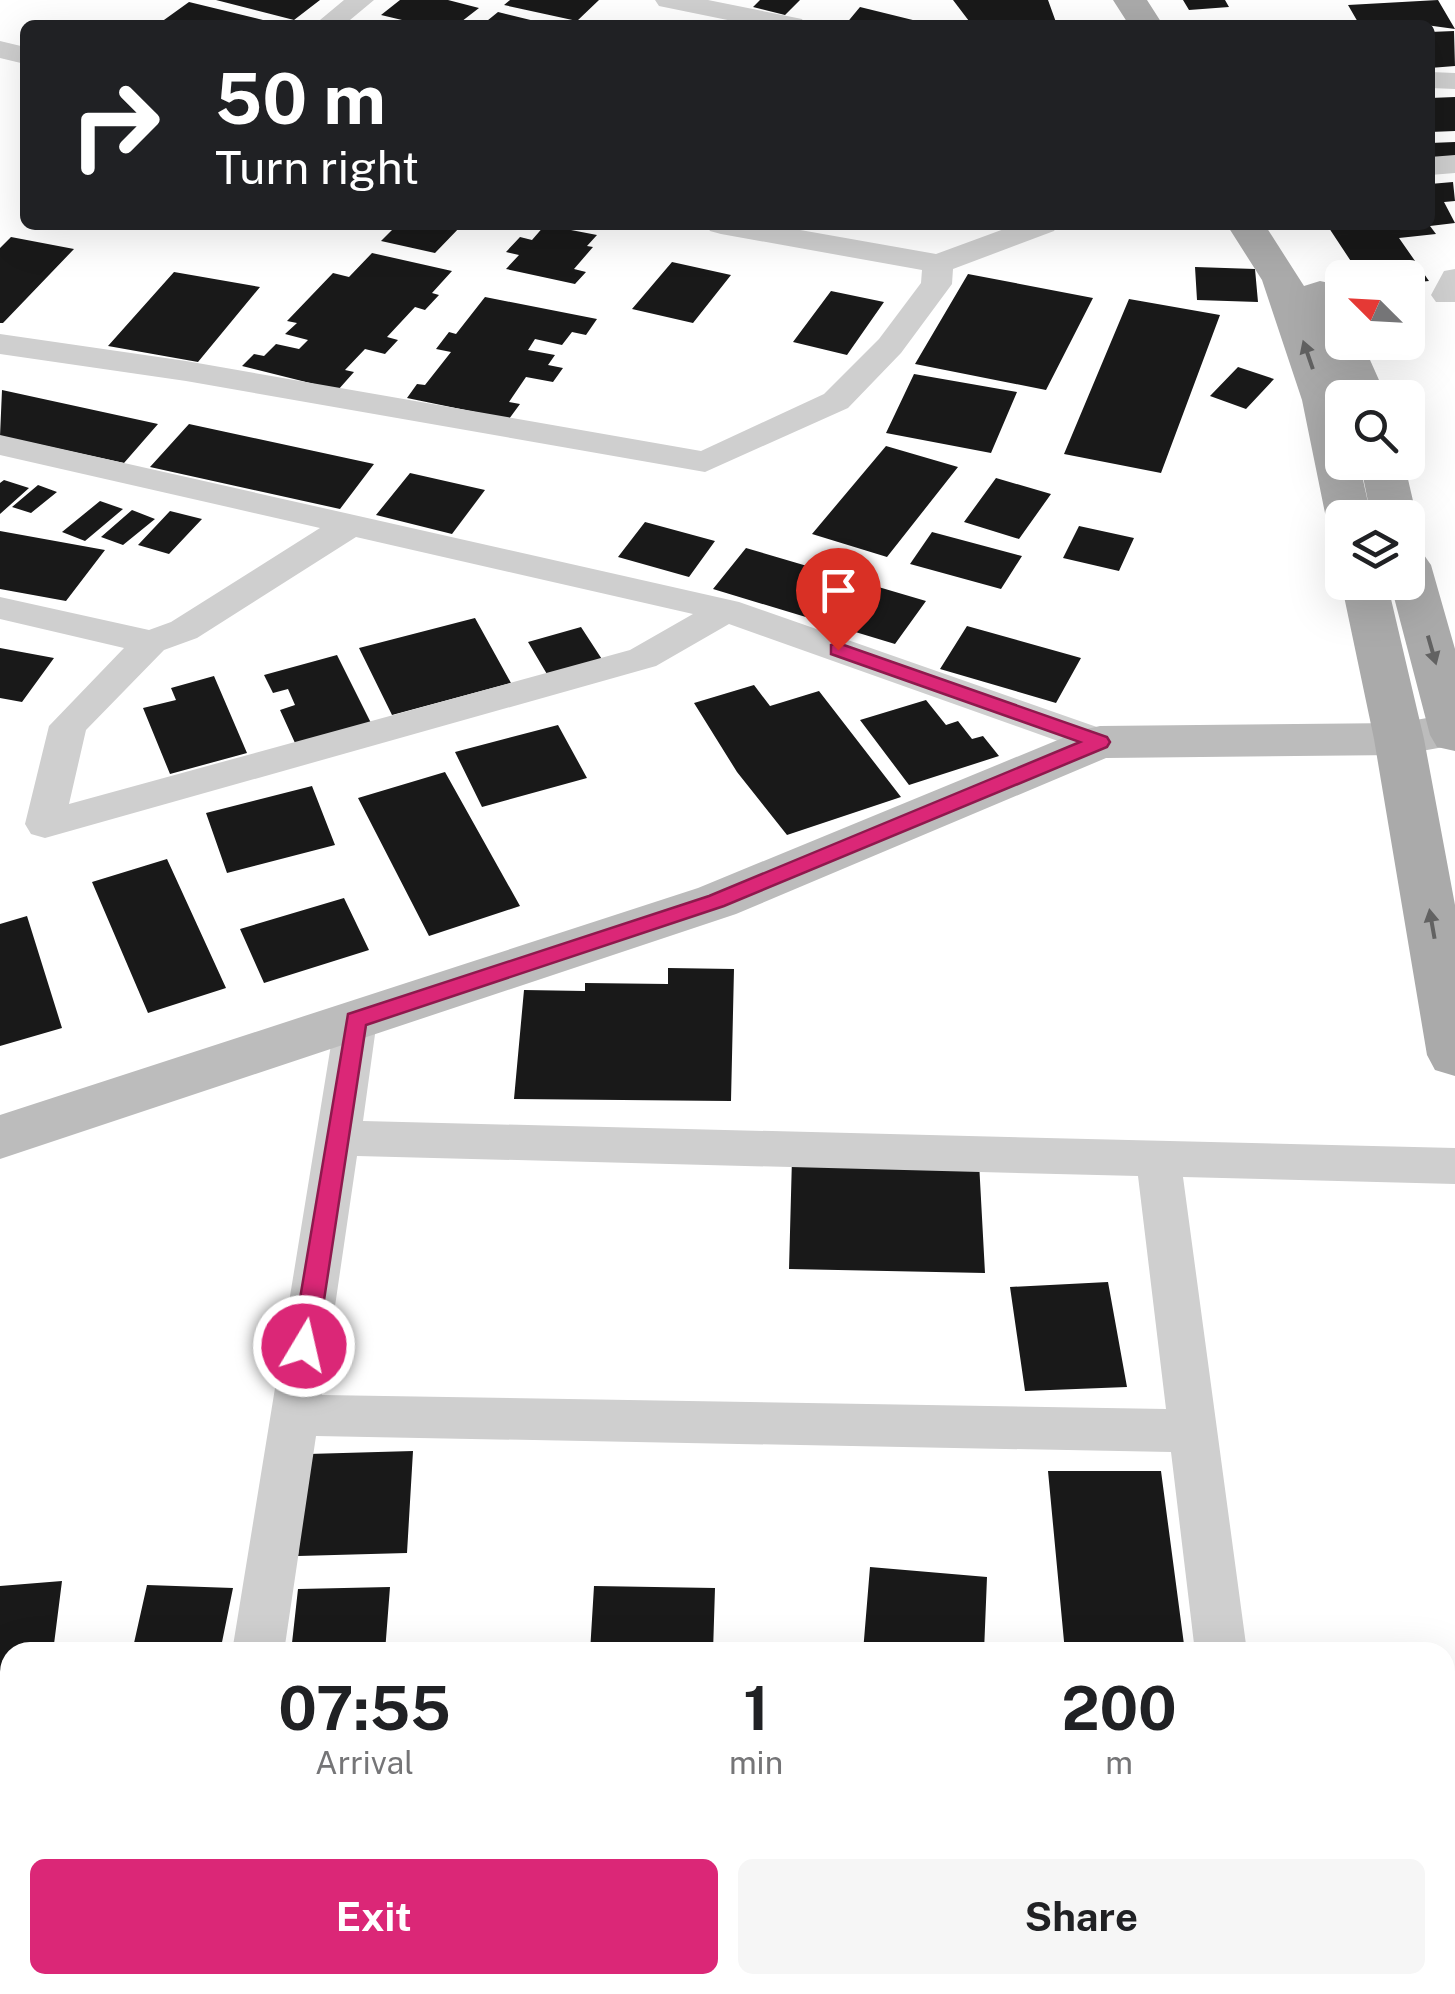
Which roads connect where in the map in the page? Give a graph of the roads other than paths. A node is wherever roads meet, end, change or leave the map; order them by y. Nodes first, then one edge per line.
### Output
1 (361, 0) edge
2 (668, 0) edge
3 (334, 20) edge
4 (767, 20) edge
5 (749, 230) edge
6 (1030, 230) edge
7 (1249, 230) edge
8 (1284, 230) edge
9 (938, 264) junction
10 (0, 344) edge
11 (1358, 380) edge
12 (0, 445) edge
13 (1346, 500) edge
14 (352, 524) junction
15 (1368, 600) edge
16 (1418, 600) edge
17 (0, 608) edge
18 (726, 610) junction
19 (151, 642) junction
20 (1454, 732) edge
21 (1400, 739) junction
22 (1100, 742) junction
23 (356, 1020) junction
24 (1455, 1055) edge
25 (0, 1137) edge
26 (336, 1138) junction
27 (1158, 1158) junction
28 (1455, 1166) edge
29 (294, 1415) junction
30 (1192, 1430) junction
31 (260, 1642) edge
32 (1220, 1642) edge

1 - 3 street
2 - 4 street
5 - 9 street
6 - 9 street
13 -> 7 main road
8 - 11 main road
9 - 10 street
12 - 14 street
14 - 18 street
14 - 19 street
15 - 21 main road
16 -> 20 main road
17 - 19 street
18 - 19 street
18 - 22 street
20 - 21 street
21 - 22 street
24 -> 21 main road
22 - 23 street
23 - 25 street
23 - 26 street
26 - 27 street
26 - 29 street
27 - 28 street
27 - 30 street
29 - 30 street
29 - 31 street
30 - 32 street

